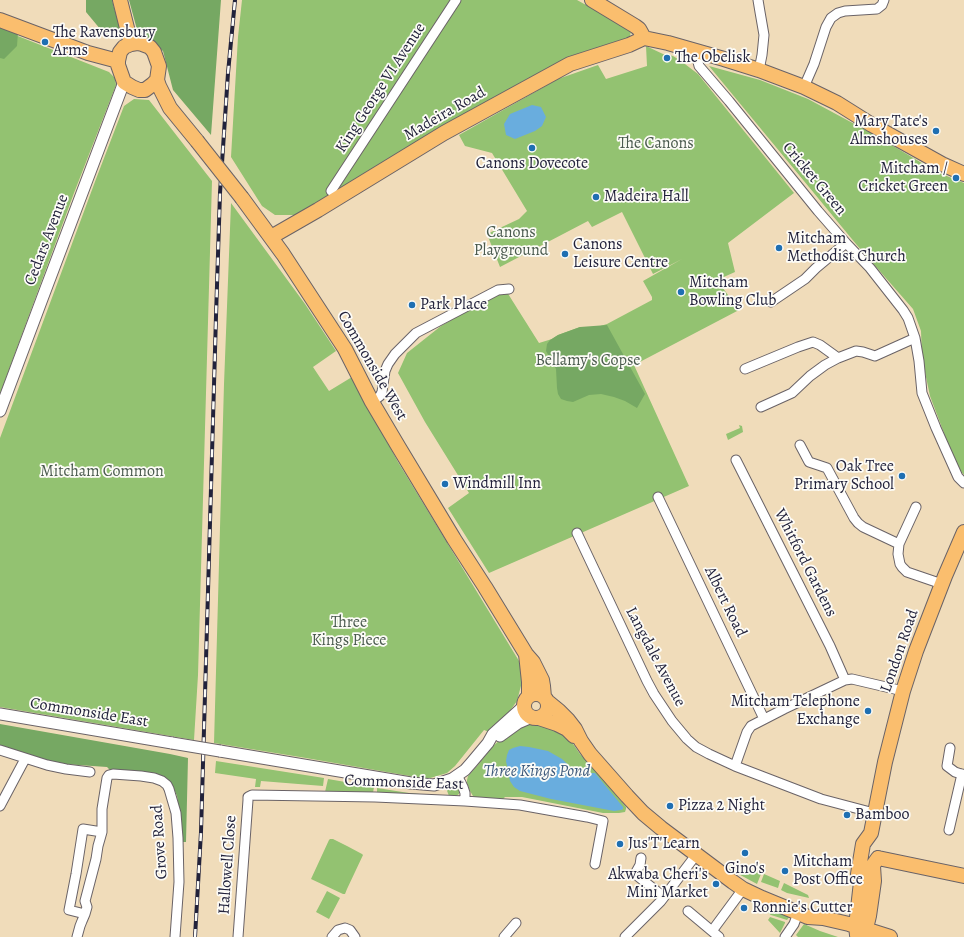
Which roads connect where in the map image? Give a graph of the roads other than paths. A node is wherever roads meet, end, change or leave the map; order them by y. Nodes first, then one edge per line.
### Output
1 (120, 0) edge
2 (456, 0) edge
3 (592, 0) edge
4 (758, 0) edge
5 (884, 0) edge
6 (0, 20) edge
7 (644, 38) junction
8 (131, 44) junction
9 (698, 52) junction
10 (118, 61) junction
11 (759, 70) junction
12 (124, 82) junction
13 (152, 84) junction
14 (804, 87) junction
15 (964, 174) edge
16 (331, 192) dead end
17 (271, 237) junction
18 (846, 243) junction
19 (509, 289) dead end
20 (771, 302) dead end
21 (915, 338) junction
22 (838, 358) junction
23 (745, 369) dead end
24 (372, 402) junction
25 (761, 407) dead end
26 (0, 411) edge
27 (800, 445) dead end
28 (736, 460) dead end
29 (964, 483) edge
30 (658, 497) dead end
31 (916, 507) dead end
32 (964, 532) edge
33 (577, 533) dead end
34 (899, 544) junction
35 (942, 584) junction
36 (526, 654) junction
37 (846, 680) junction
38 (903, 691) junction
39 (546, 700) junction
40 (531, 709) junction
41 (0, 714) edge
42 (764, 719) junction
43 (581, 741) junction
44 (950, 748) dead end
45 (0, 750) edge
46 (25, 759) junction
47 (735, 766) junction
48 (90, 772) dead end
49 (963, 774) edge
50 (457, 775) junction
51 (250, 795) joint
52 (465, 801) junction
53 (0, 806) edge
54 (874, 813) junction
55 (949, 830) dead end
56 (102, 832) junction
57 (871, 833) junction
58 (696, 855) junction
59 (641, 858) dead end
60 (875, 862) junction
61 (595, 864) dead end
62 (964, 876) edge
63 (862, 882) junction
64 (743, 889) junction
65 (664, 897) junction
66 (688, 911) dead end
67 (85, 914) junction
68 (804, 915) junction
69 (516, 923) dead end
70 (712, 930) junction
71 (861, 933) edge
72 (786, 935) edge
73 (77, 937) edge
74 (175, 937) edge
75 (238, 937) edge
76 (332, 937) edge
77 (355, 937) edge
78 (504, 937) edge
79 (625, 937) edge
80 (719, 937) edge
81 (890, 937) edge

1 - 8 main road
2 - 16 street, King George VI Avenue
3 - 7 main road
4 - 11 street
5 - 14 street
6 - 10 main road
7 - 9 main road
7 - 17 main road, Madeira Road
8 - 10 main road
8 - 13 main road
9 - 11 main road
9 - 18 street, Cricket Green
10 - 12 main road
11 - 14 main road
12 - 13 main road
12 - 26 street, Cedars Avenue
13 - 17 main road, Commonside West, bridge
14 - 15 main road
17 - 24 main road, Commonside West
18 - 20 street
18 - 21 street, Cricket Green
19 - 24 street
21 - 22 street
21 - 29 street, Cricket Green
22 - 23 street
22 - 25 street
24 - 36 main road, Commonside West
27 - 34 street
28 - 37 street, Whitford Gardens
30 - 42 street, Albert Road
31 - 34 street
32 - 35 main road, London Road
33 - 47 street, Langdale Avenue
34 - 35 street
35 - 38 main road, London Road
36 - 39 main road, Commonside West
36 - 40 main road, Commonside West
37 - 38 street
37 - 42 street
38 - 54 main road, London Road
39 - 40 main road
39 - 40 main road
39 - 43 main road
40 - 43 main road
40 - 50 street, Commonside East
41 - 50 street, Commonside East, bridge
42 - 47 street
43 - 58 main road
44 - 49 street
45 - 46 street
46 - 48 street
46 - 53 street
47 - 54 street, Langdale Avenue
49 - 55 street
50 - 52 street
51 - 52 street, Commonside East
51 - 75 street, Hallowell Close
52 - 61 street, Commonside East
54 - 57 main road, London Road
56 - 67 street
56 - 67 street
56 - 74 street, Grove Road
57 - 60 main road, London Road
57 - 63 main road, London Road
58 - 64 main road
58 - 65 street
59 - 65 street
60 - 62 main road
60 - 63 main road, London Road
60 - 71 main road
63 - 71 main road, London Road
64 - 68 main road
64 - 70 street
65 - 79 street
66 - 70 street
67 - 73 street
68 - 71 main road
68 - 72 street
69 - 78 street
70 - 80 street
71 - 81 main road
76 - 77 street

